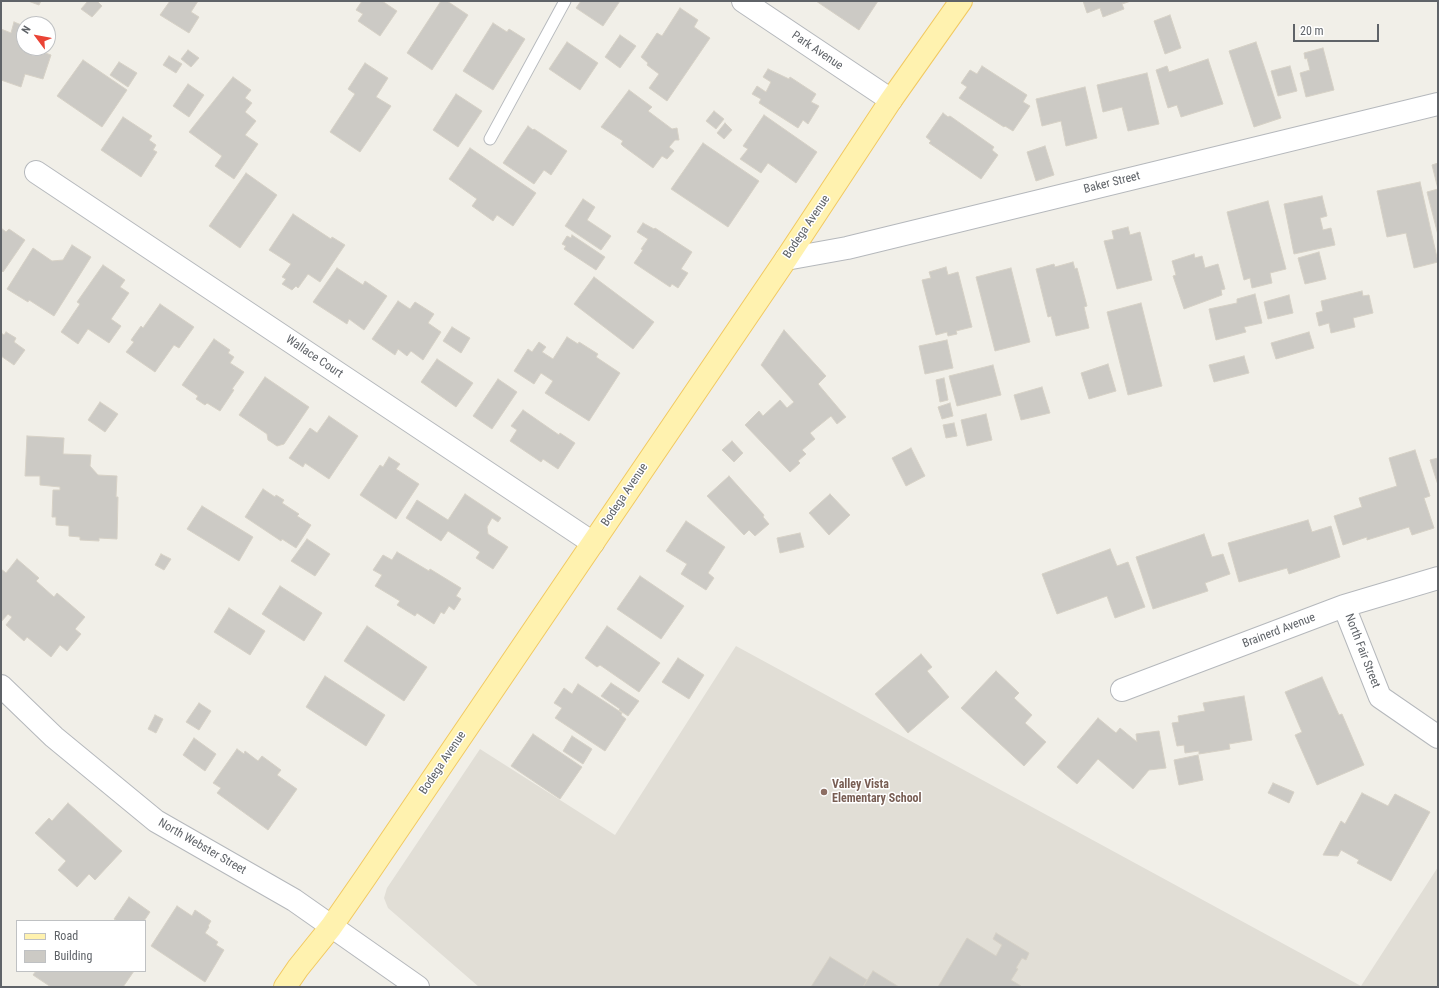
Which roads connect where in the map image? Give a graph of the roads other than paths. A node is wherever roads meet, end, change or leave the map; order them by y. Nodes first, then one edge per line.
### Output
1 (565, 1) edge
2 (743, 1) edge
3 (961, 1) edge
4 (891, 100) junction
5 (1438, 104) edge
6 (490, 139) dead end
7 (36, 172) dead end
8 (786, 258) junction
9 (593, 543) junction
10 (1438, 578) edge
11 (1344, 606) junction
12 (1, 686) edge
13 (1122, 690) dead end
14 (1438, 737) edge
15 (331, 927) junction
16 (285, 987) edge
17 (418, 987) edge

1 - 6 lane
2 - 4 street, Park Avenue
3 - 4 main road, Bodega Avenue
4 - 8 main road, Bodega Avenue
5 - 8 street, Baker Street
7 - 9 street, Wallace Court
8 - 9 main road, Bodega Avenue
9 - 15 main road, Bodega Avenue
10 - 11 street, Brainerd Avenue
11 - 13 street, Brainerd Avenue
11 - 14 street, North Fair Street
12 - 15 street, North Webster Street
15 - 16 main road, Bodega Avenue
15 - 17 street, North Webster Street

